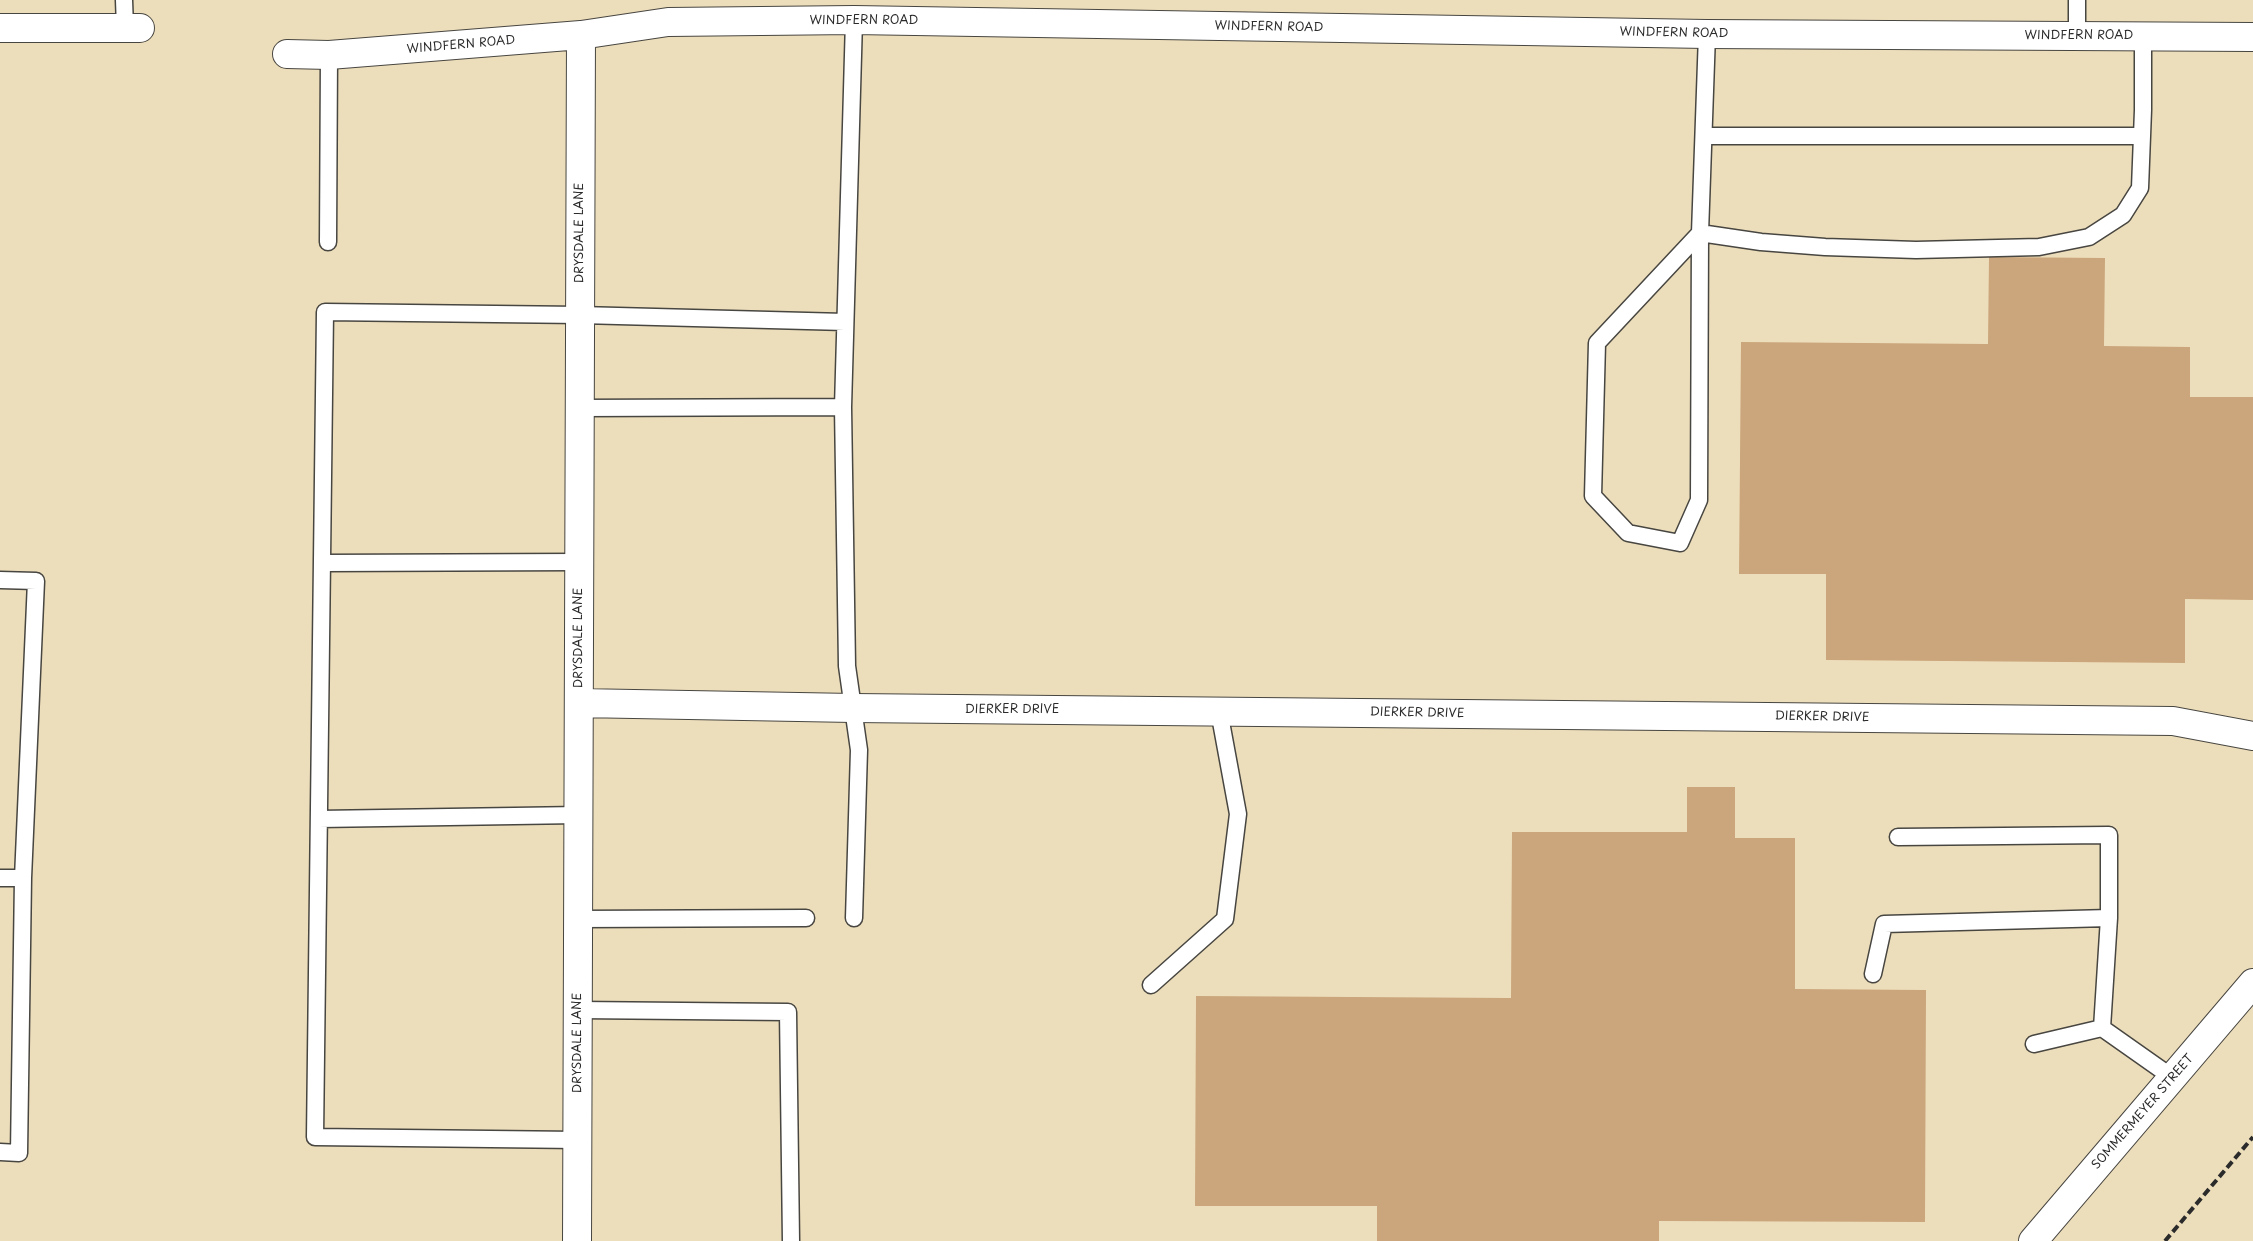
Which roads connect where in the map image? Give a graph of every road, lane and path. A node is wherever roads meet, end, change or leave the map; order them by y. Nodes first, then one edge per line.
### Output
1 (124, 0) edge
2 (2077, 0) edge
3 (854, 20) junction
4 (0, 28) edge
5 (132, 28) joint
6 (1707, 34) junction
7 (581, 35) junction
8 (2076, 37) junction
9 (2144, 37) junction
10 (2253, 37) edge
11 (287, 54) dead end
12 (328, 55) junction
13 (1704, 136) junction
14 (2142, 136) junction
15 (1700, 233) junction
16 (328, 242) dead end
17 (580, 315) junction
18 (845, 322) junction
19 (843, 407) junction
20 (580, 408) junction
21 (579, 562) junction
22 (322, 563) junction
23 (0, 580) edge
24 (579, 704) junction
25 (852, 708) junction
26 (1219, 711) junction
27 (2253, 736) edge
28 (579, 815) junction
29 (319, 819) junction
30 (1898, 837) dead end
31 (0, 878) edge
32 (23, 878) junction
33 (806, 918) dead end
34 (854, 918) dead end
35 (2109, 918) junction
36 (579, 919) junction
37 (1873, 974) dead end
38 (2253, 983) edge
39 (1151, 985) dead end
40 (578, 1010) junction
41 (2102, 1028) junction
42 (2034, 1044) dead end
43 (2173, 1078) junction
44 (578, 1140) junction
45 (0, 1152) edge
46 (578, 1241) edge
47 (791, 1241) edge
48 (2033, 1241) edge

1 - 5 lane
2 - 8 lane
3 - 6 street, WINDFERN ROAD
3 - 7 street, WINDFERN ROAD
3 - 18 lane
4 - 5 street
6 - 8 street, WINDFERN ROAD
6 - 13 lane
7 - 12 street, WINDFERN ROAD
7 - 17 street, DRYSDALE LANE
8 - 9 street, WINDFERN ROAD
9 - 10 street, WINDFERN ROAD
9 - 14 lane
11 - 12 street, WINDFERN ROAD
12 - 16 lane
13 - 14 lane
13 - 15 lane
14 - 15 lane
15 - 15 lane
17 - 18 lane
17 - 20 street, DRYSDALE LANE
17 - 22 lane
18 - 19 lane
19 - 20 lane
19 - 25 lane
20 - 21 street, DRYSDALE LANE
21 - 22 lane
21 - 24 street, DRYSDALE LANE
22 - 29 lane
23 - 32 lane
24 - 25 street, DIERKER DRIVE
24 - 28 street, DRYSDALE LANE
25 - 26 street, DIERKER DRIVE
25 - 34 lane
26 - 27 street, DIERKER DRIVE
26 - 39 lane
28 - 29 lane
28 - 36 street, DRYSDALE LANE
29 - 44 lane
30 - 35 lane
31 - 32 lane
32 - 45 lane
33 - 36 lane
35 - 37 lane
35 - 41 lane
36 - 40 street, DRYSDALE LANE
38 - 43 street, SOMMERMEYER STREET
40 - 44 street, DRYSDALE LANE
40 - 47 lane
41 - 42 lane
41 - 43 lane
43 - 48 street, SOMMERMEYER STREET
44 - 46 street, DRYSDALE LANE

